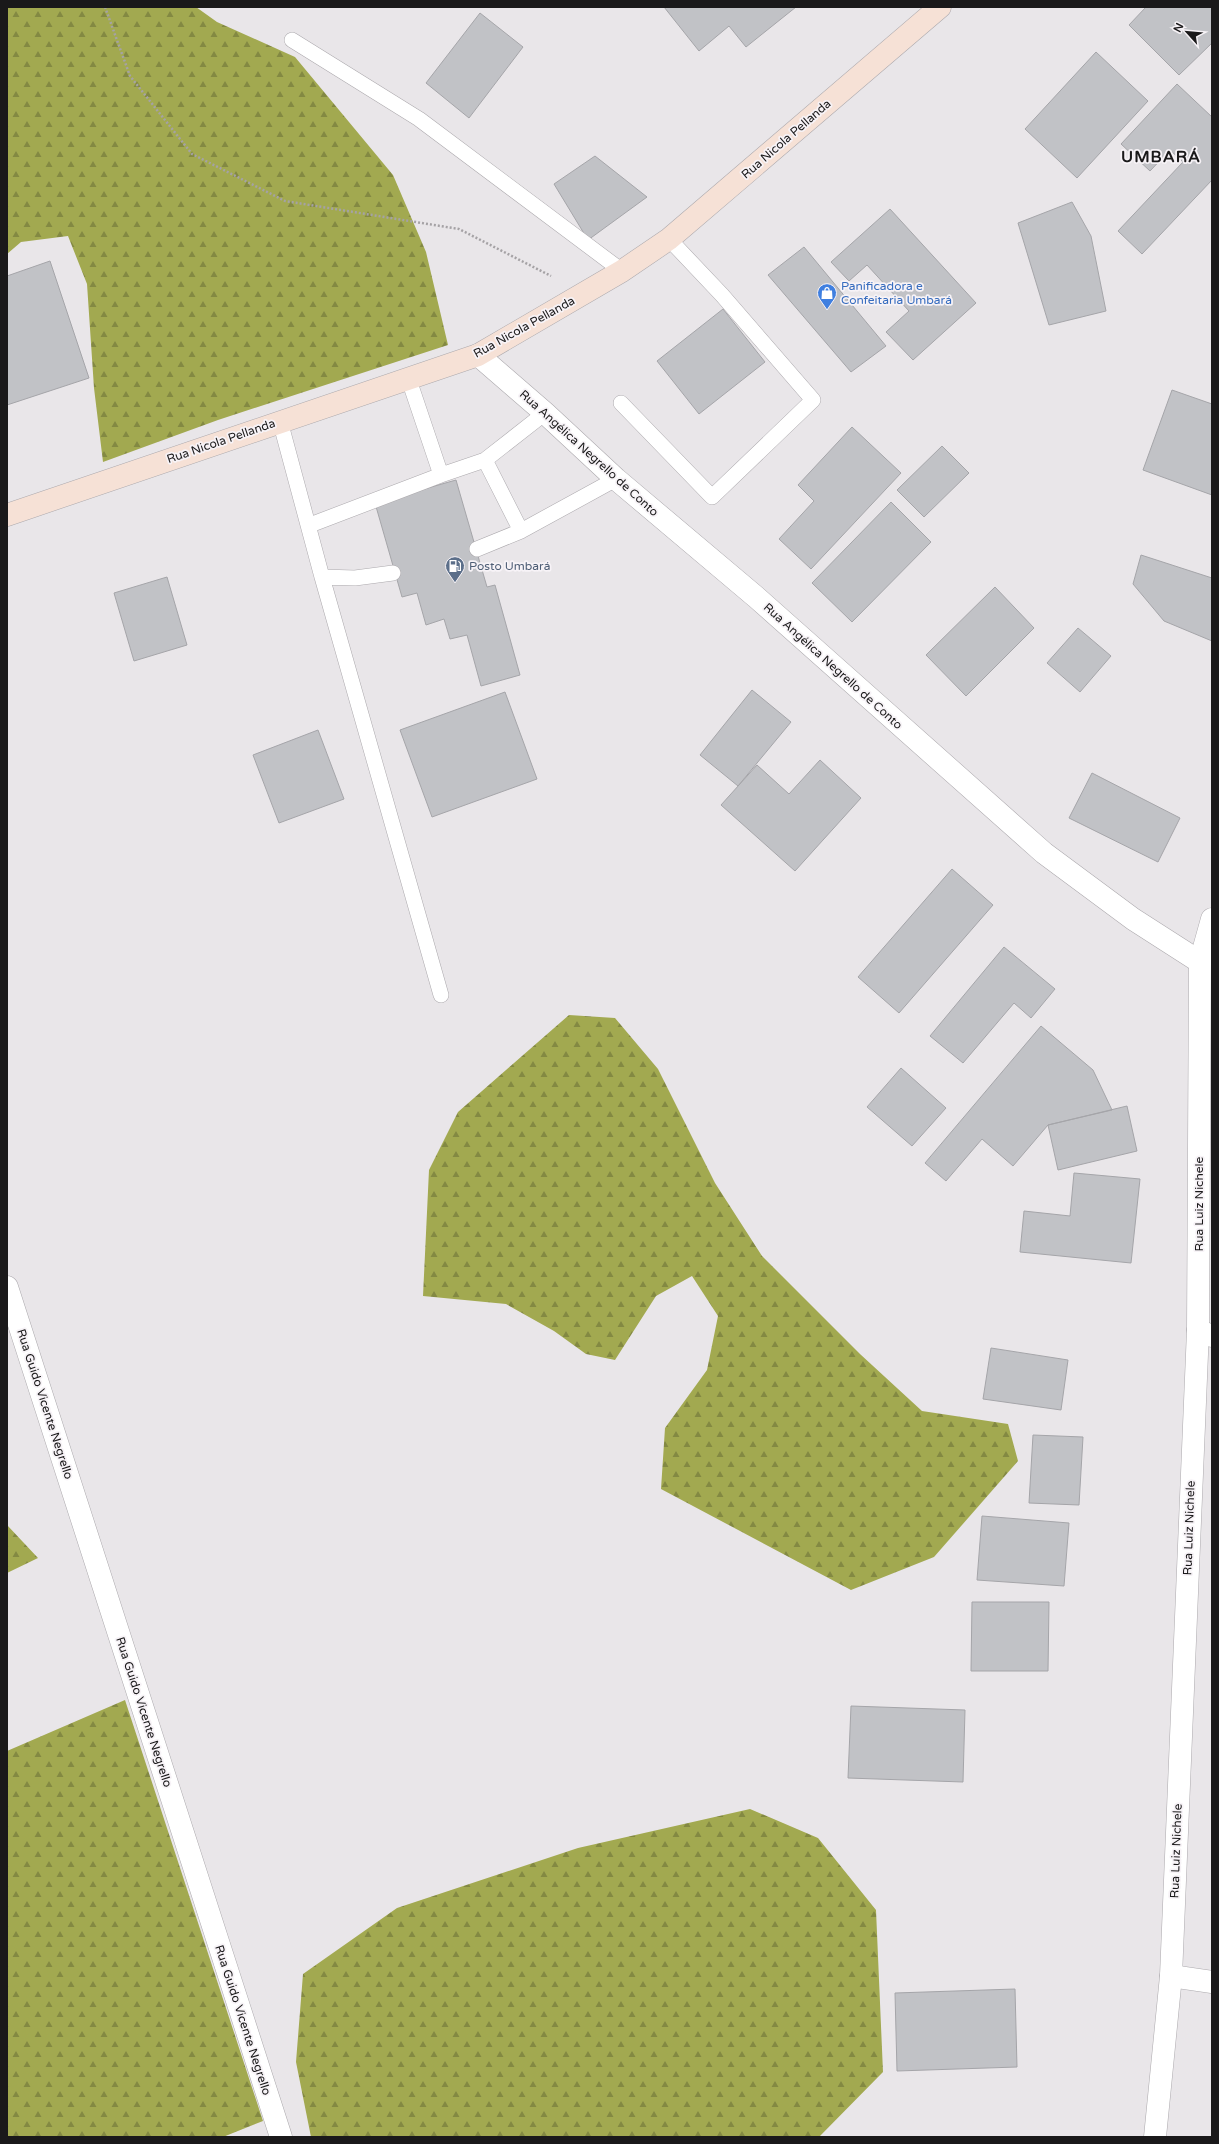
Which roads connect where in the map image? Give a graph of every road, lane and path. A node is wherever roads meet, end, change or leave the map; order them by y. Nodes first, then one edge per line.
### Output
1 (105, 7) edge
2 (940, 7) edge
3 (292, 40) dead end
4 (669, 239) junction
5 (622, 271) junction
6 (584, 293) junction
7 (478, 355) junction
8 (408, 377) junction
9 (621, 403) dead end
10 (545, 413) junction
11 (280, 421) junction
12 (485, 460) junction
13 (441, 475) junction
14 (616, 479) junction
15 (7, 514) edge
16 (310, 525) junction
17 (521, 531) junction
18 (477, 549) dead end
19 (393, 573) dead end
20 (322, 577) junction
21 (1212, 919) edge
22 (1200, 962) junction
23 (441, 995) dead end
24 (7, 1287) edge
25 (1205, 1333) edge
26 (1171, 1976) junction
27 (1212, 1982) edge
28 (281, 2137) edge
29 (1156, 2137) edge

1 - 6 path
2 - 4 main road, Rua Nicola Pellanda
3 - 5 lane
4 - 5 main road, Rua Nicola Pellanda
4 - 9 lane
5 - 6 main road, Rua Nicola Pellanda
6 - 7 main road, Rua Nicola Pellanda
7 - 8 main road, Rua Nicola Pellanda
7 - 10 street, Rua Angélica Negrello de Conto
8 - 11 main road, Rua Nicola Pellanda
8 - 13 lane
10 - 12 lane
10 - 14 street, Rua Angélica Negrello de Conto
11 - 15 main road, Rua Nicola Pellanda
11 - 16 lane
12 - 13 lane
12 - 17 lane
13 - 16 lane
14 - 17 lane
14 - 22 street, Rua Angélica Negrello de Conto
16 - 20 lane
17 - 18 lane
19 - 20 lane
20 - 23 lane
21 - 22 street, Rua Luiz Nichele
22 - 25 street, Rua Luiz Nichele
24 - 28 street, Rua Guido Vicente Negrello
25 - 26 street, Rua Luiz Nichele
26 - 27 street
26 - 29 street, Rua Luiz Nichele

